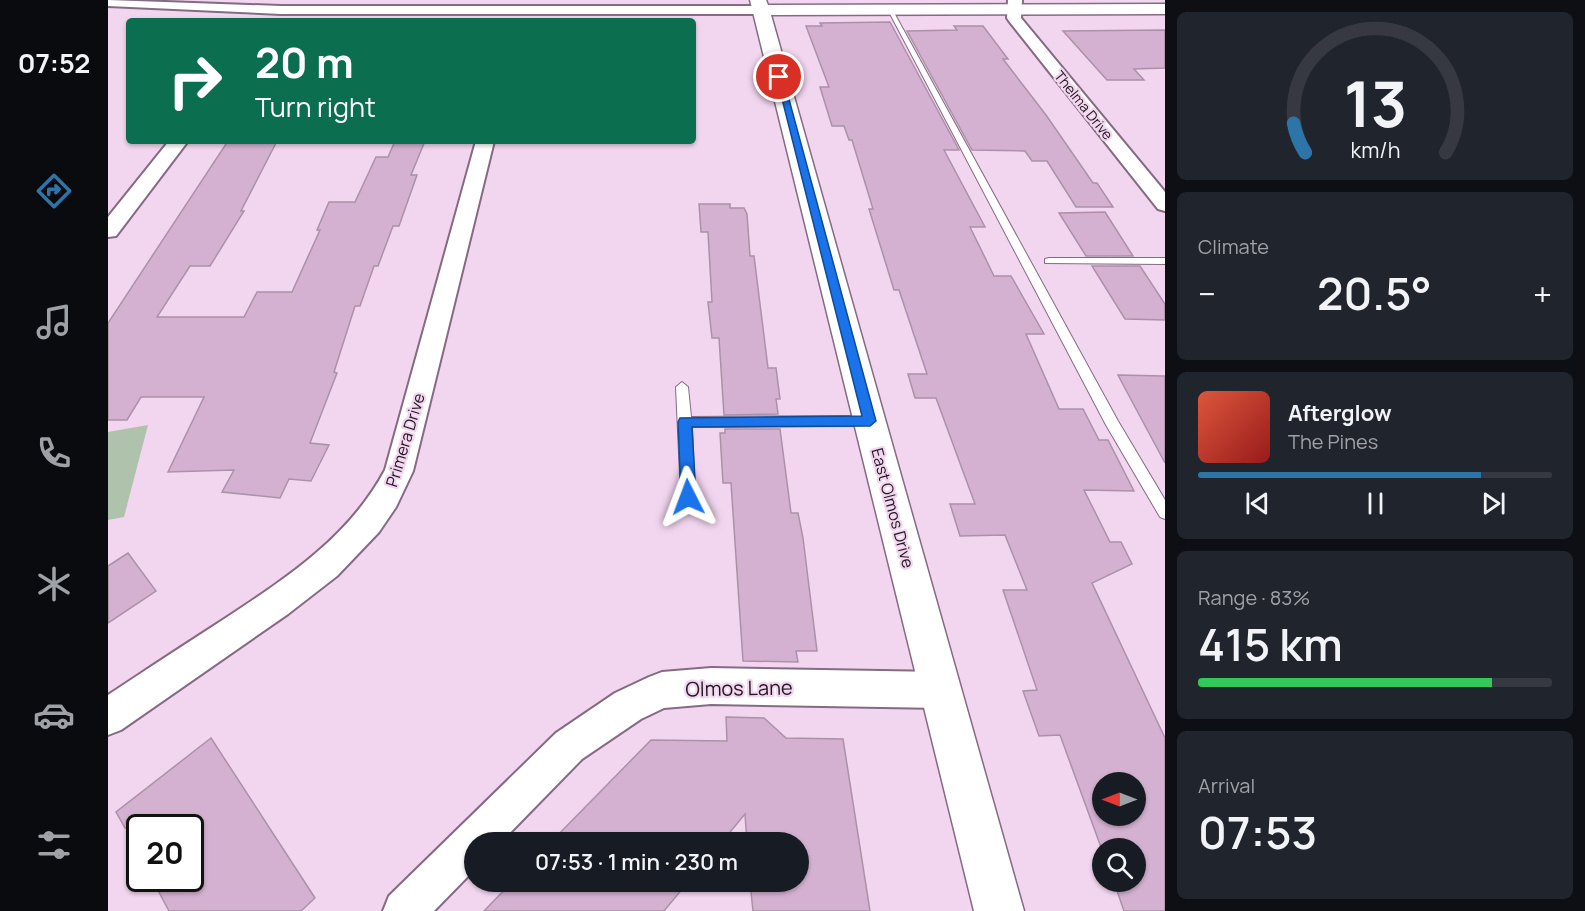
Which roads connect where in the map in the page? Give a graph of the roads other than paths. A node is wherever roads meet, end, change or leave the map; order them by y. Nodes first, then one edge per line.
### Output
1 (108, 2) edge
2 (1015, 4) edge
3 (760, 5) edge
4 (890, 9) junction
5 (1165, 9) edge
6 (280, 10) edge
7 (519, 10) edge
8 (177, 144) edge
9 (484, 144) edge
10 (1165, 205) edge
11 (108, 231) edge
12 (1050, 261) dead end
13 (1165, 261) edge
14 (682, 387) dead end
15 (870, 421) junction
16 (685, 422) junction
17 (688, 497) dead end
18 (1165, 513) edge
19 (941, 690) junction
20 (108, 717) edge
21 (404, 911) edge
22 (999, 911) edge

1 - 6 street
2 - 4 street
2 - 5 street
2 - 10 street, Thelma Drive
3 - 4 street
3 - 7 street
3 - 15 street, East Olmos Drive
4 - 18 lane
6 - 7 street
8 - 11 street
9 - 20 street, Primera Drive
12 - 13 lane
14 - 16 lane
15 - 16 lane
15 - 19 street, East Olmos Drive
16 - 17 lane
19 - 21 street, Olmos Lane
19 - 22 street, East Olmos Drive

